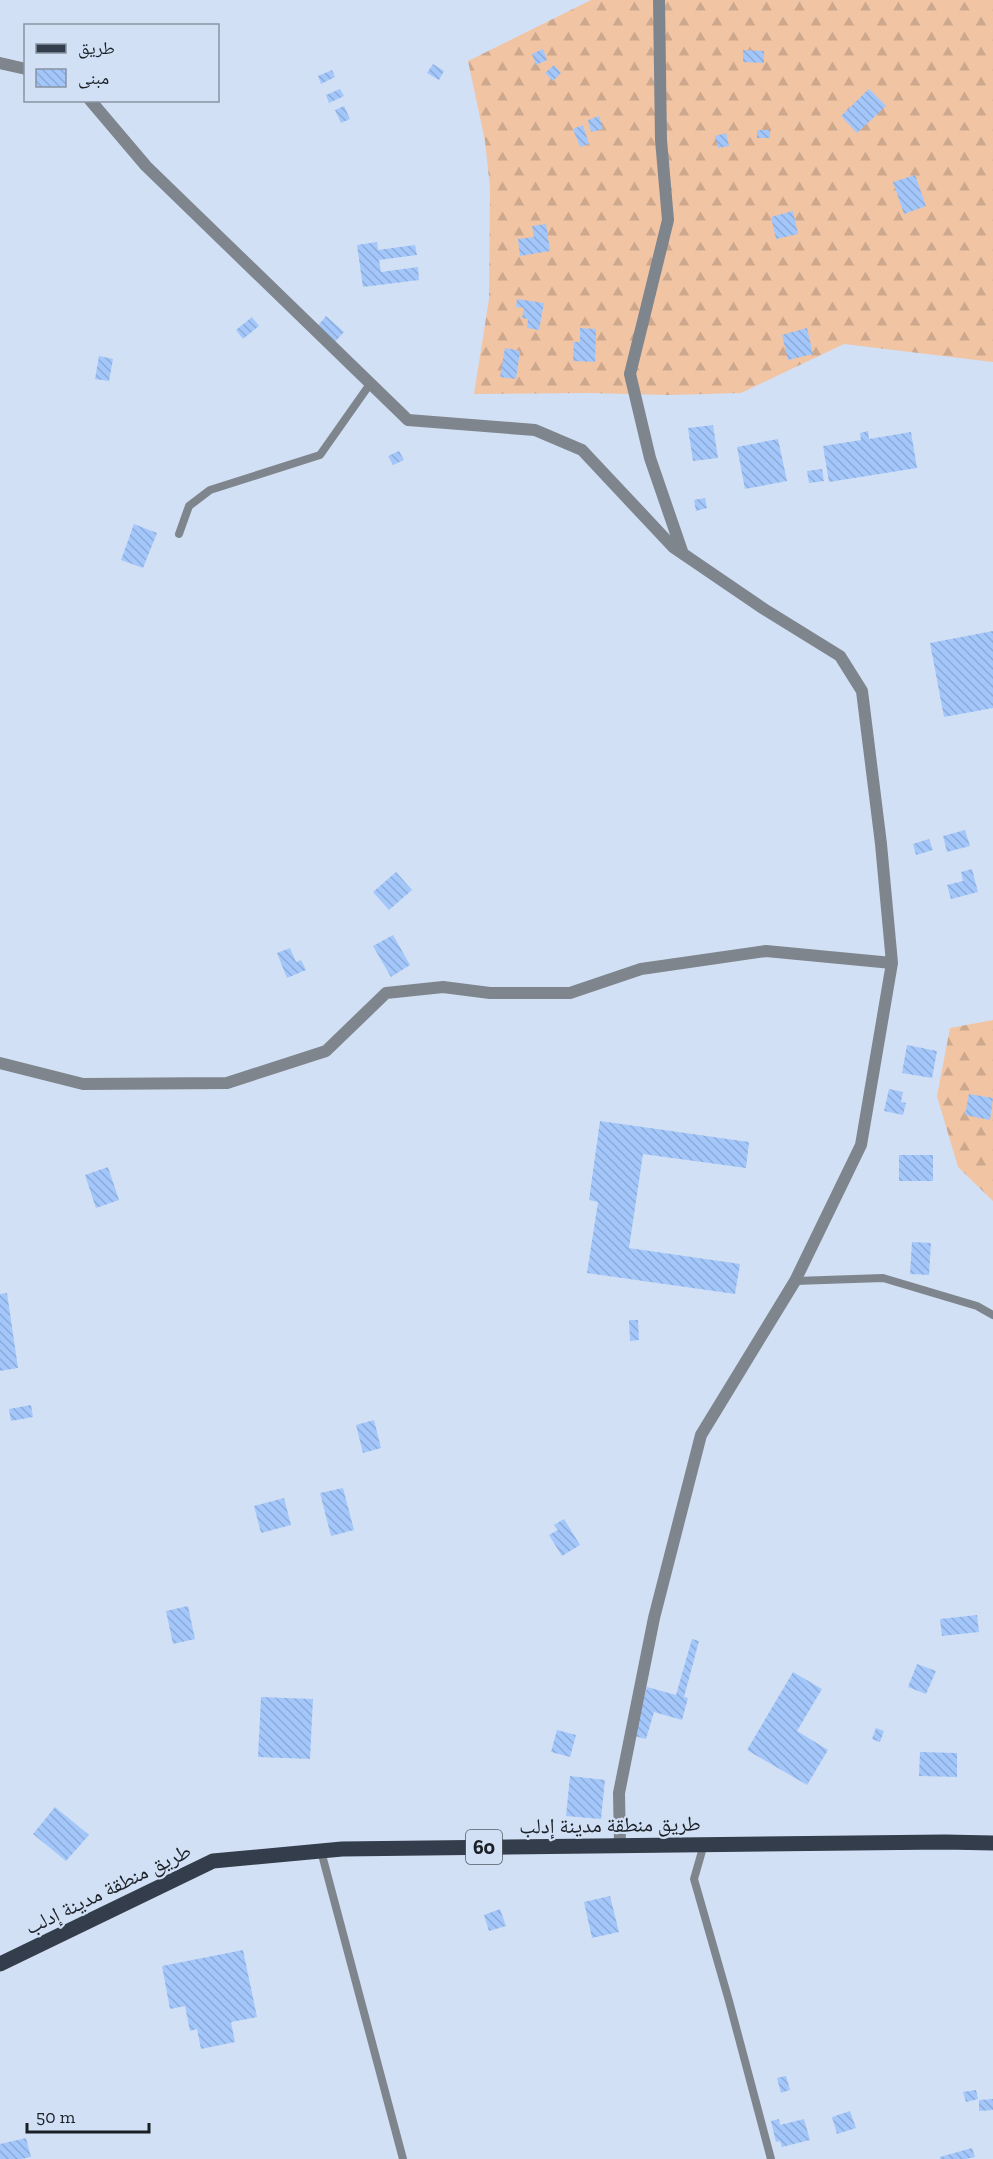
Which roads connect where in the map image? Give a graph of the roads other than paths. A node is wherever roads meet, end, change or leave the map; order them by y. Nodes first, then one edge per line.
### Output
1 (659, 0) edge
2 (0, 63) edge
3 (24, 69) edge
4 (92, 102) edge
5 (370, 384) junction
6 (179, 534) dead end
7 (683, 554) junction
8 (892, 963) junction
9 (0, 1064) edge
10 (795, 1281) junction
11 (993, 1315) edge
12 (993, 1843) edge
13 (704, 1844) junction
14 (620, 1846) junction
15 (321, 1851) junction
16 (0, 1964) edge
17 (403, 2159) edge
18 (771, 2159) edge

1 - 7 street
2 - 3 street
4 - 5 street
5 - 6 lane
5 - 7 street
7 - 8 street
8 - 9 street
8 - 10 street
10 - 11 lane
10 - 14 street
12 - 13 main road, طريق منطقة مدينة إدلب / 60
13 - 14 main road, طريق منطقة مدينة إدلب / 60
13 - 18 lane
14 - 15 main road, طريق منطقة مدينة إدلب / 60
15 - 16 main road, طريق منطقة مدينة إدلب / 60
15 - 17 lane

